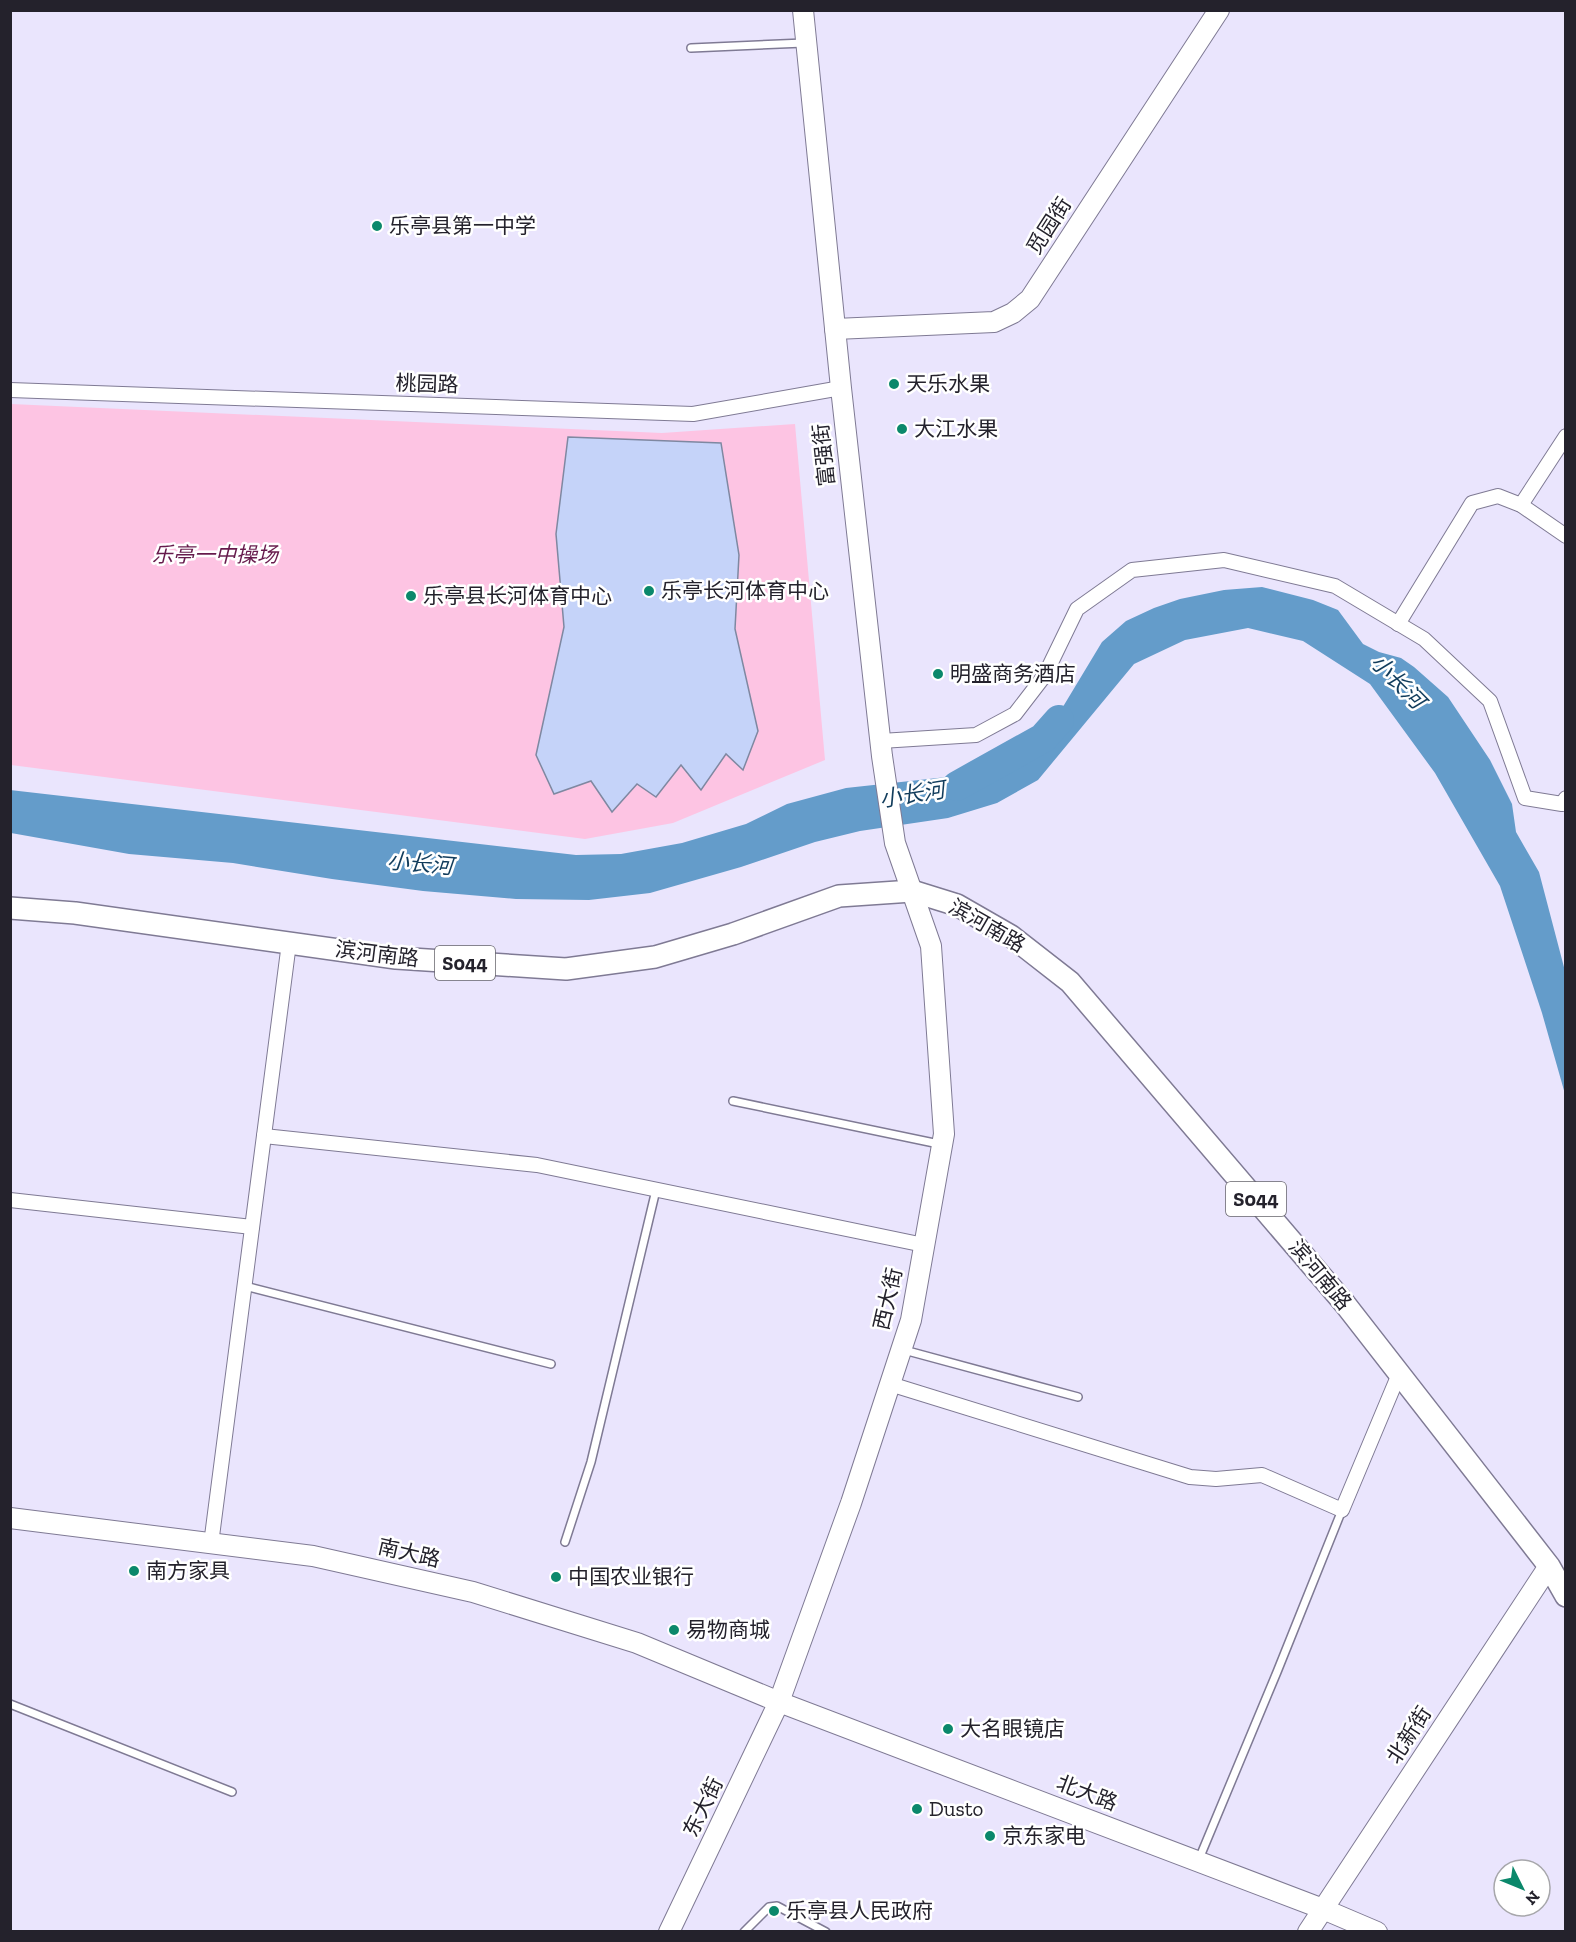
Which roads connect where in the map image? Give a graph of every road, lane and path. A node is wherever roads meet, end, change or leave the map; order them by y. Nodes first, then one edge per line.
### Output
1 (803, 10) edge
2 (1219, 10) edge
3 (806, 43) junction
4 (691, 48) dead end
5 (836, 328) junction
6 (841, 388) junction
7 (10, 390) edge
8 (1566, 436) edge
9 (1521, 505) junction
10 (1566, 536) edge
11 (1398, 624) junction
12 (881, 749) junction
13 (1566, 798) edge
14 (912, 891) junction
15 (10, 908) edge
16 (289, 943) junction
17 (733, 1101) dead end
18 (264, 1136) junction
19 (942, 1145) junction
20 (656, 1190) junction
21 (10, 1200) edge
22 (252, 1227) junction
23 (924, 1245) junction
24 (245, 1286) junction
25 (901, 1349) junction
26 (551, 1364) dead end
27 (1399, 1374) junction
28 (890, 1384) junction
29 (1078, 1397) dead end
30 (1342, 1510) junction
31 (10, 1518) edge
32 (565, 1542) dead end
33 (211, 1544) junction
34 (1558, 1570) edge
35 (1566, 1596) edge
36 (779, 1702) junction
37 (10, 1704) edge
38 (232, 1792) dead end
39 (1198, 1861) junction
40 (1323, 1909) junction
41 (669, 1932) edge
42 (744, 1932) edge
43 (826, 1932) edge
44 (1308, 1932) edge
45 (1377, 1932) edge

1 - 3 street, 富强街
2 - 5 street, 觅园街
3 - 4 lane
3 - 5 street, 富强街
5 - 6 street, 富强街
6 - 7 street, 桃园路
6 - 12 street, 富强街
8 - 9 street
9 - 10 street
9 - 11 street
11 - 12 street
11 - 13 street
12 - 14 street, 富强街
14 - 16 main road, 滨河南路 / S044
14 - 19 street, 西大街
14 - 27 main road, 滨河南路 / S044
15 - 16 main road, 滨河南路 / S044
16 - 18 street
17 - 19 lane
18 - 20 street
18 - 22 street
19 - 23 street, 西大街
20 - 23 street
20 - 32 lane
21 - 22 street
22 - 24 street
23 - 25 street, 西大街
24 - 26 lane
24 - 33 street
25 - 28 street, 西大街
25 - 29 lane
27 - 30 street
27 - 34 main road, 滨河南路 / S044
28 - 30 street
28 - 36 street, 西大街
30 - 39 lane
31 - 33 street, 南大路
33 - 36 street, 南大路
34 - 35 main road, 滨河南路 / S044
34 - 40 street, 北新街
36 - 39 street, 北大路
36 - 41 street, 东大街
37 - 38 lane
39 - 40 street, 北大路
40 - 44 street, 北新街
40 - 45 street, 北大路
42 - 43 lane

